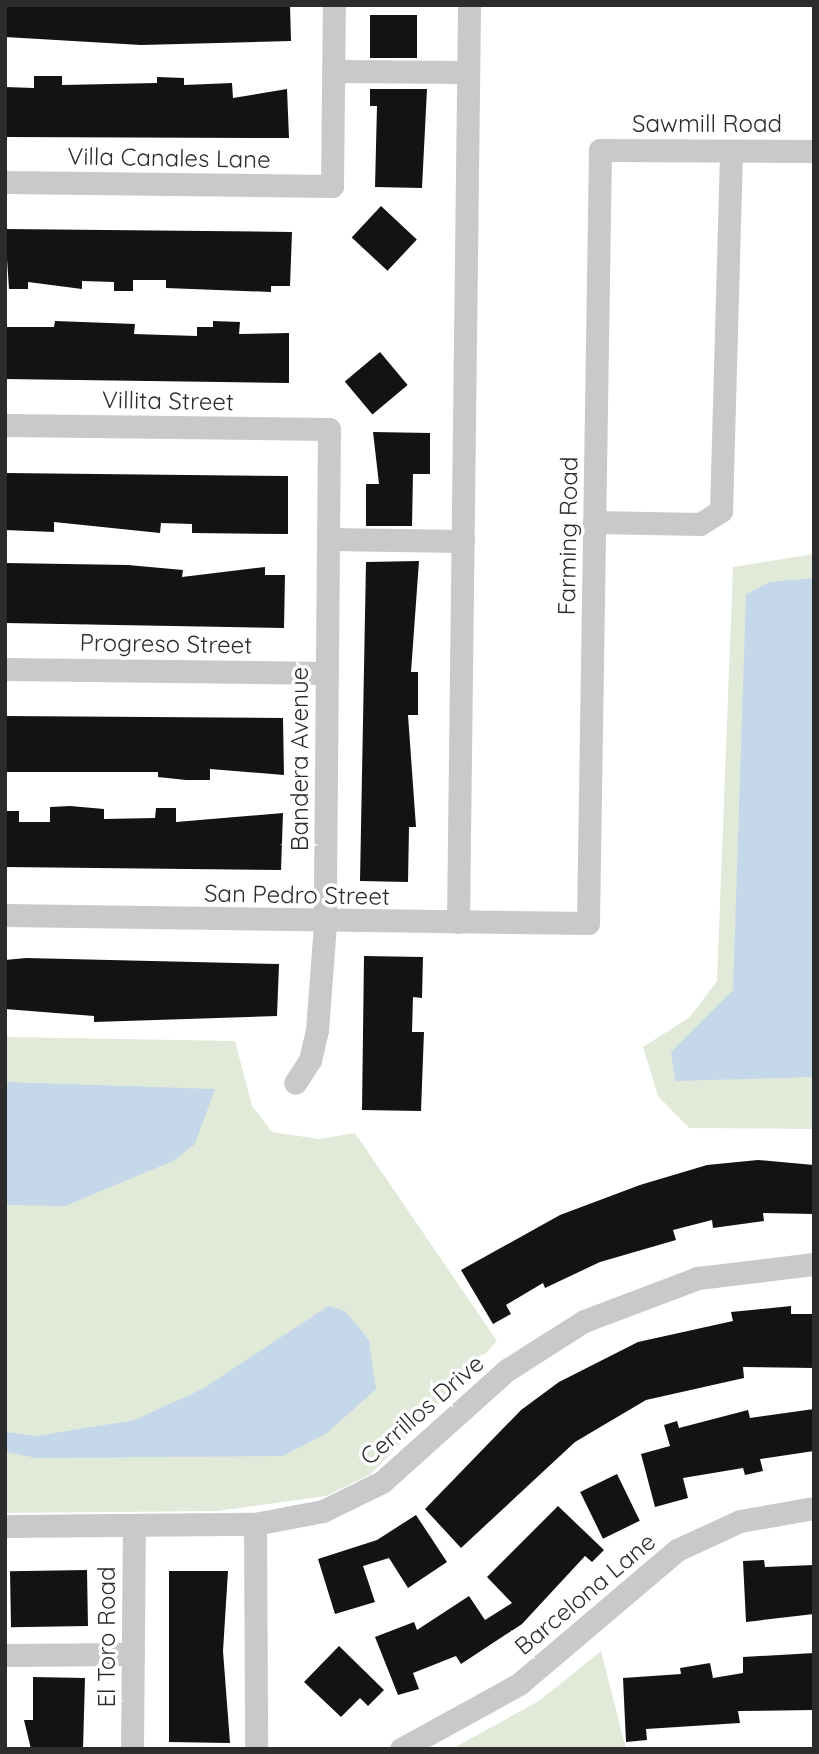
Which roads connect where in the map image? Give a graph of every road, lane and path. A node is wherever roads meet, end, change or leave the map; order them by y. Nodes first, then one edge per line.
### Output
1 (334, 5) edge
2 (469, 5) edge
3 (334, 71) junction
4 (468, 72) junction
5 (600, 150) joint
6 (731, 151) junction
7 (814, 151) edge
8 (5, 182) edge
9 (5, 425) edge
10 (329, 429) joint
11 (594, 522) junction
12 (328, 539) junction
13 (463, 541) junction
14 (5, 669) edge
15 (326, 673) junction
16 (5, 915) edge
17 (458, 922) junction
18 (325, 923) junction
19 (588, 923) joint
20 (295, 1083) dead end
21 (814, 1264) edge
22 (814, 1508) edge
23 (255, 1524) junction
24 (5, 1525) edge
25 (134, 1525) junction
26 (5, 1654) edge
27 (133, 1654) junction
28 (132, 1749) edge
29 (256, 1749) edge
30 (401, 1749) edge

1 - 3 street
2 - 4 street
3 - 4 street
3 - 8 street, Villa Canales Lane
4 - 13 street
5 - 6 street, Sawmill Road
5 - 11 street, Farming Road
6 - 7 street, Sawmill Road
6 - 11 street
9 - 10 street, Villita Street
10 - 12 street, Bandera Avenue
11 - 19 street, Farming Road
12 - 13 street
12 - 15 street, Bandera Avenue
13 - 17 street
14 - 15 street, Progreso Street
15 - 18 street, Bandera Avenue
16 - 18 street, San Pedro Street
17 - 18 street, San Pedro Street
17 - 19 street, San Pedro Street
18 - 20 street, Bandera Avenue
21 - 23 street, Cerrillos Drive
22 - 30 street, Barcelona Lane
23 - 25 street, Cerrillos Drive
23 - 29 street
24 - 25 street, Cerrillos Drive
25 - 27 street, El Toro Road
26 - 27 street
27 - 28 street, El Toro Road

